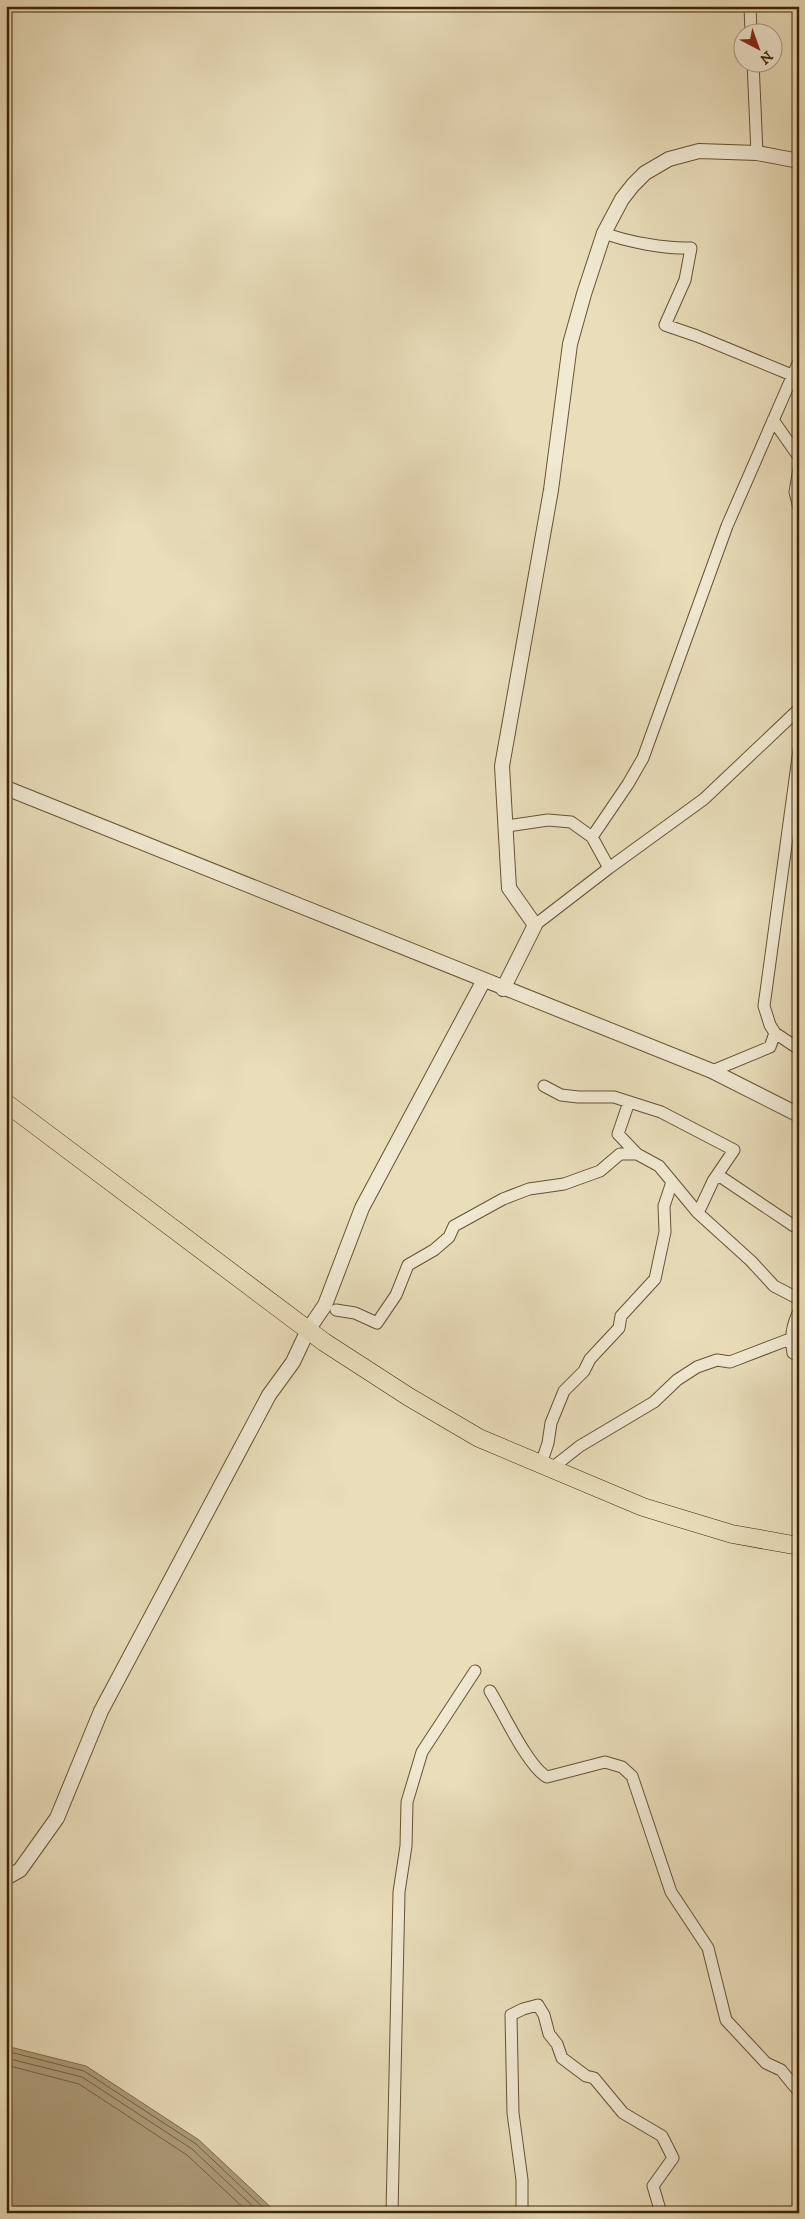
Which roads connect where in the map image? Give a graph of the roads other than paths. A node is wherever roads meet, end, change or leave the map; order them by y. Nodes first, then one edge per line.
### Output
1 (750, 6) edge
2 (751, 22) edge
3 (753, 72) edge
4 (757, 153) junction
5 (799, 161) edge
6 (604, 233) junction
7 (799, 361) edge
8 (795, 377) edge
9 (773, 420) junction
10 (799, 457) edge
11 (798, 474) edge
12 (799, 508) edge
13 (799, 709) edge
14 (799, 750) edge
15 (6, 788) edge
16 (507, 826) junction
17 (592, 837) junction
18 (609, 868) junction
19 (535, 925) junction
20 (484, 980) junction
21 (503, 989) junction
22 (775, 1032) junction
23 (799, 1049) edge
24 (712, 1071) junction
25 (544, 1086) dead end
26 (629, 1102) junction
27 (6, 1103) edge
28 (799, 1115) edge
29 (637, 1154) junction
30 (718, 1175) junction
31 (672, 1182) junction
32 (698, 1213) junction
33 (799, 1225) edge
34 (799, 1299) edge
35 (336, 1310) dead end
36 (799, 1311) edge
37 (308, 1330) junction
38 (790, 1339) junction
39 (799, 1356) edge
40 (547, 1466) junction
41 (799, 1546) edge
42 (475, 1671) dead end
43 (490, 1691) dead end
44 (6, 1878) edge
45 (797, 2084) edge
46 (392, 2213) edge
47 (522, 2213) edge
48 (661, 2213) edge

1 - 2 street
3 - 4 street
4 - 5 street
4 - 6 street
6 - 8 street
6 - 16 street
7 - 8 street
8 - 9 street
9 - 10 street
9 - 17 street
11 - 12 street
13 - 18 street
14 - 22 street
15 - 20 street
16 - 17 street
16 - 19 street
17 - 18 street
18 - 19 street
19 - 21 street
20 - 21 street
20 - 37 street
21 - 24 street
22 - 23 street
22 - 24 street
24 - 28 street
25 - 26 street
26 - 29 street
26 - 30 street
27 - 37 highway
29 - 31 street
29 - 35 street
30 - 32 street
30 - 33 street
31 - 32 street
31 - 40 street
32 - 34 street
36 - 38 street
37 - 40 highway
37 - 44 street
38 - 39 street
38 - 40 street
40 - 41 highway
42 - 46 street
43 - 45 street
47 - 48 street

